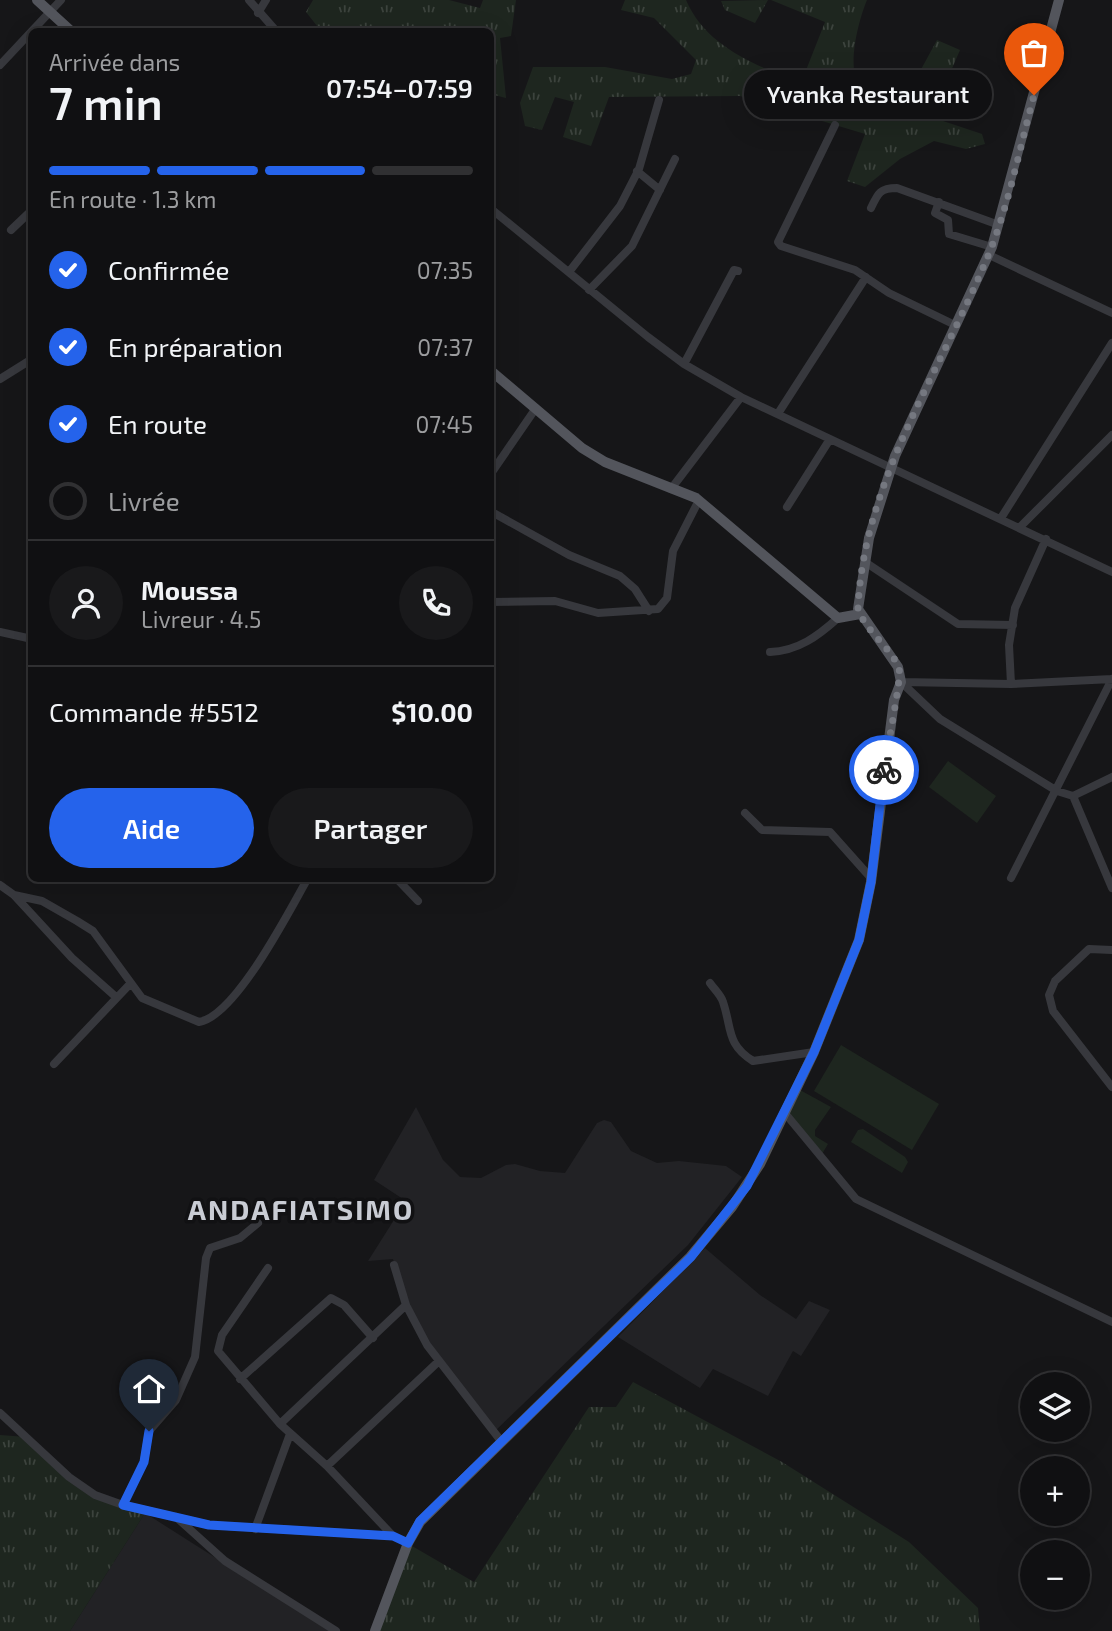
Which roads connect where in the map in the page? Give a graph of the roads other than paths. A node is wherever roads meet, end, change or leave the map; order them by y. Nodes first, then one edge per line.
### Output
1 (37, 0) edge
2 (61, 0) edge
3 (249, 0) edge
4 (266, 0) edge
5 (1059, 0) edge
6 (49, 11) junction
7 (258, 12) junction
8 (34, 28) edge
9 (68, 28) edge
10 (273, 28) edge
11 (28, 34) edge
12 (0, 65) edge
13 (659, 100) dead end
14 (835, 125) dead end
15 (675, 159) dead end
16 (637, 171) junction
17 (660, 190) junction
18 (939, 202) junction
19 (871, 208) dead end
20 (494, 211) edge
21 (28, 214) edge
22 (999, 225) junction
23 (11, 230) dead end
24 (990, 251) junction
25 (738, 271) dead end
26 (569, 272) junction
27 (866, 277) junction
28 (589, 290) junction
29 (1112, 313) edge
30 (955, 325) junction
31 (1112, 343) edge
32 (28, 362) edge
33 (684, 364) junction
34 (494, 373) edge
35 (0, 379) edge
36 (741, 397) junction
37 (536, 408) junction
38 (779, 412) junction
39 (1112, 435) edge
40 (830, 439) junction
41 (892, 467) junction
42 (494, 469) edge
43 (671, 489) junction
44 (699, 500) junction
45 (786, 507) dead end
46 (494, 513) edge
47 (1001, 518) junction
48 (1020, 527) junction
49 (1046, 539) junction
50 (865, 562) junction
51 (1112, 572) edge
52 (494, 602) edge
53 (649, 611) junction
54 (860, 614) junction
55 (838, 618) junction
56 (1013, 625) junction
57 (0, 632) edge
58 (28, 638) edge
59 (770, 652) dead end
60 (1112, 679) edge
61 (901, 682) junction
62 (1011, 684) junction
63 (1112, 776) edge
64 (1057, 791) junction
65 (1073, 796) junction
66 (745, 813) dead end
67 (871, 878) junction
68 (1011, 878) dead end
69 (306, 882) edge
70 (400, 882) edge
71 (0, 885) edge
72 (1112, 888) edge
73 (14, 895) junction
74 (418, 901) dead end
75 (1112, 950) edge
76 (710, 983) dead end
77 (129, 985) junction
78 (116, 997) junction
79 (814, 1052) junction
80 (54, 1064) dead end
81 (1112, 1087) edge
82 (784, 1112) junction
83 (258, 1223) dead end
84 (394, 1265) dead end
85 (268, 1268) dead end
86 (406, 1306) junction
87 (1112, 1322) edge
88 (373, 1338) junction
89 (439, 1361) junction
90 (240, 1379) junction
91 (0, 1413) edge
92 (280, 1424) junction
93 (290, 1434) junction
94 (501, 1441) junction
95 (327, 1466) junction
96 (123, 1505) junction
97 (176, 1517) junction
98 (255, 1529) junction
99 (393, 1536) junction
100 (408, 1543) junction
101 (336, 1631) edge
102 (375, 1631) edge

1 - 6 main road
2 - 6 street
3 - 7 street
4 - 7 street
5 - 22 main road
6 - 8 street
6 - 9 main road
7 - 10 street
11 - 12 street
13 - 16 street
14 - 27 street
15 - 17 street
16 - 17 street
16 - 26 street
17 - 28 street
18 - 19 street
18 - 22 street
18 - 24 street
20 - 26 street
21 - 23 street
22 - 24 main road
24 - 29 street
24 - 30 main road
25 - 33 street
26 - 28 street
27 - 30 street
27 - 38 street
28 - 33 street
30 - 41 main road
31 - 47 street
32 - 35 street
33 - 36 street
34 - 37 main road
36 - 38 street
36 - 43 street
37 - 42 street
37 - 43 main road
38 - 40 street
39 - 48 street
40 - 41 street
40 - 45 street
41 - 47 street
41 - 50 main road
43 - 44 main road
44 - 53 street
44 - 55 main road
46 - 53 street
47 - 48 street
48 - 49 street
49 - 51 street
49 - 56 street
50 - 54 main road
50 - 56 street
52 - 53 street
54 - 55 main road
54 - 61 main road
55 - 59 street
56 - 62 street
57 - 58 street
60 - 62 street
60 - 64 street
61 - 62 street
61 - 64 street
61 - 67 main road
63 - 65 street
64 - 65 street
64 - 68 street
65 - 72 street
66 - 67 street
67 - 79 main road
69 - 77 street
70 - 74 street
71 - 73 street
73 - 77 street
73 - 78 street
75 - 81 street
76 - 79 street
77 - 78 street
78 - 80 street
79 - 82 main road
82 - 87 street
82 - 94 main road
83 - 96 street
84 - 86 street
85 - 90 street
86 - 88 street
86 - 89 street
88 - 90 street
88 - 92 street
89 - 94 street
89 - 95 street
90 - 92 street
91 - 96 street
92 - 93 street
93 - 95 street
93 - 98 street
94 - 100 main road
95 - 99 street
96 - 97 street
97 - 98 street
97 - 101 street
98 - 99 street
99 - 100 street
100 - 102 main road

